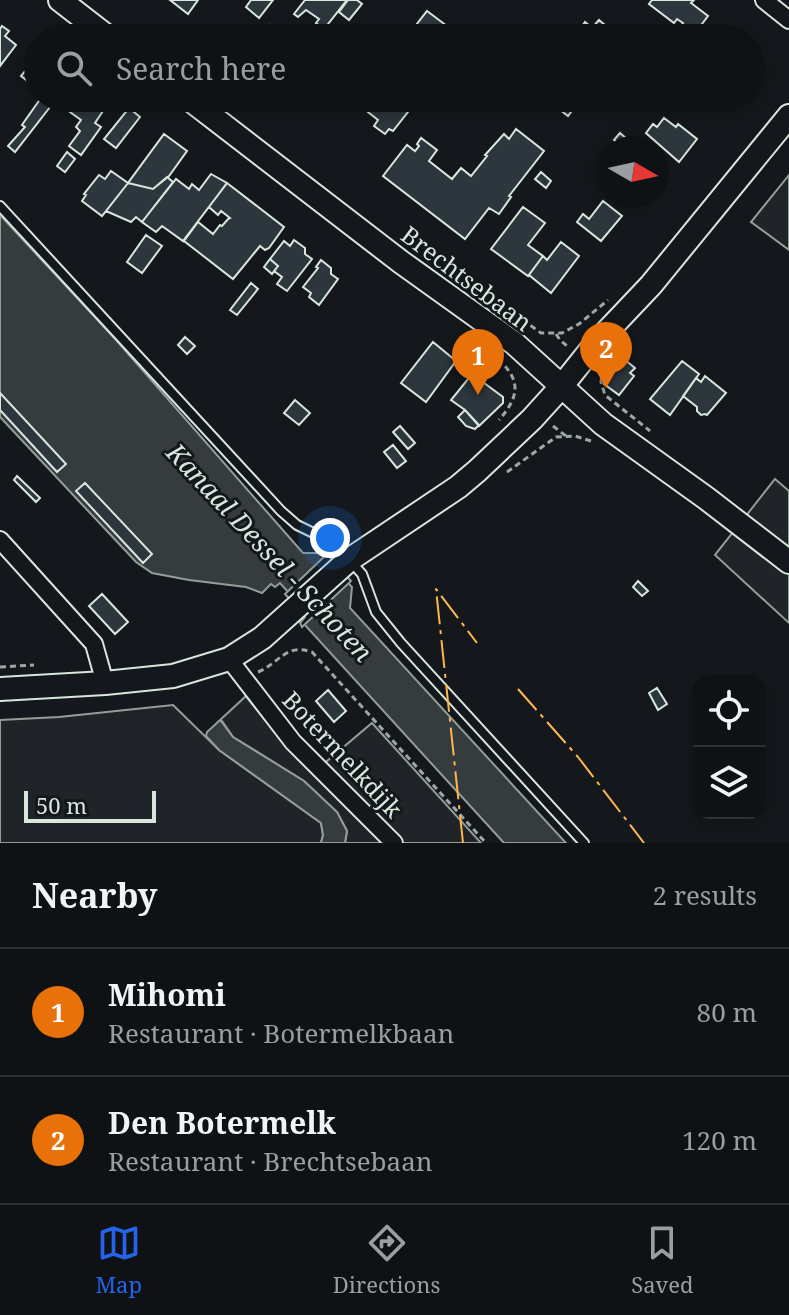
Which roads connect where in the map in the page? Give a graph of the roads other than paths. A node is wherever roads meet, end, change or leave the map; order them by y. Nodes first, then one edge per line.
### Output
1 (60, 0) edge
2 (764, 0) edge
3 (789, 20) edge
4 (91, 24) edge
5 (206, 112) edge
6 (789, 116) edge
7 (0, 206) edge
8 (561, 387) junction
9 (0, 540) edge
10 (789, 562) edge
11 (344, 564) junction
12 (229, 659) junction
13 (105, 683) junction
14 (0, 689) edge
15 (394, 843) edge
16 (584, 843) edge

1 - 4 main road
2 - 3 street
5 - 8 main road, Brechtsebaan
6 - 8 main road
7 - 11 lane
8 - 10 main road, Brechtsebaan
8 - 11 main road
9 - 13 street
11 - 12 main road
11 - 16 lane
12 - 13 main road
12 - 15 street, Botermelkdijk
13 - 14 main road

